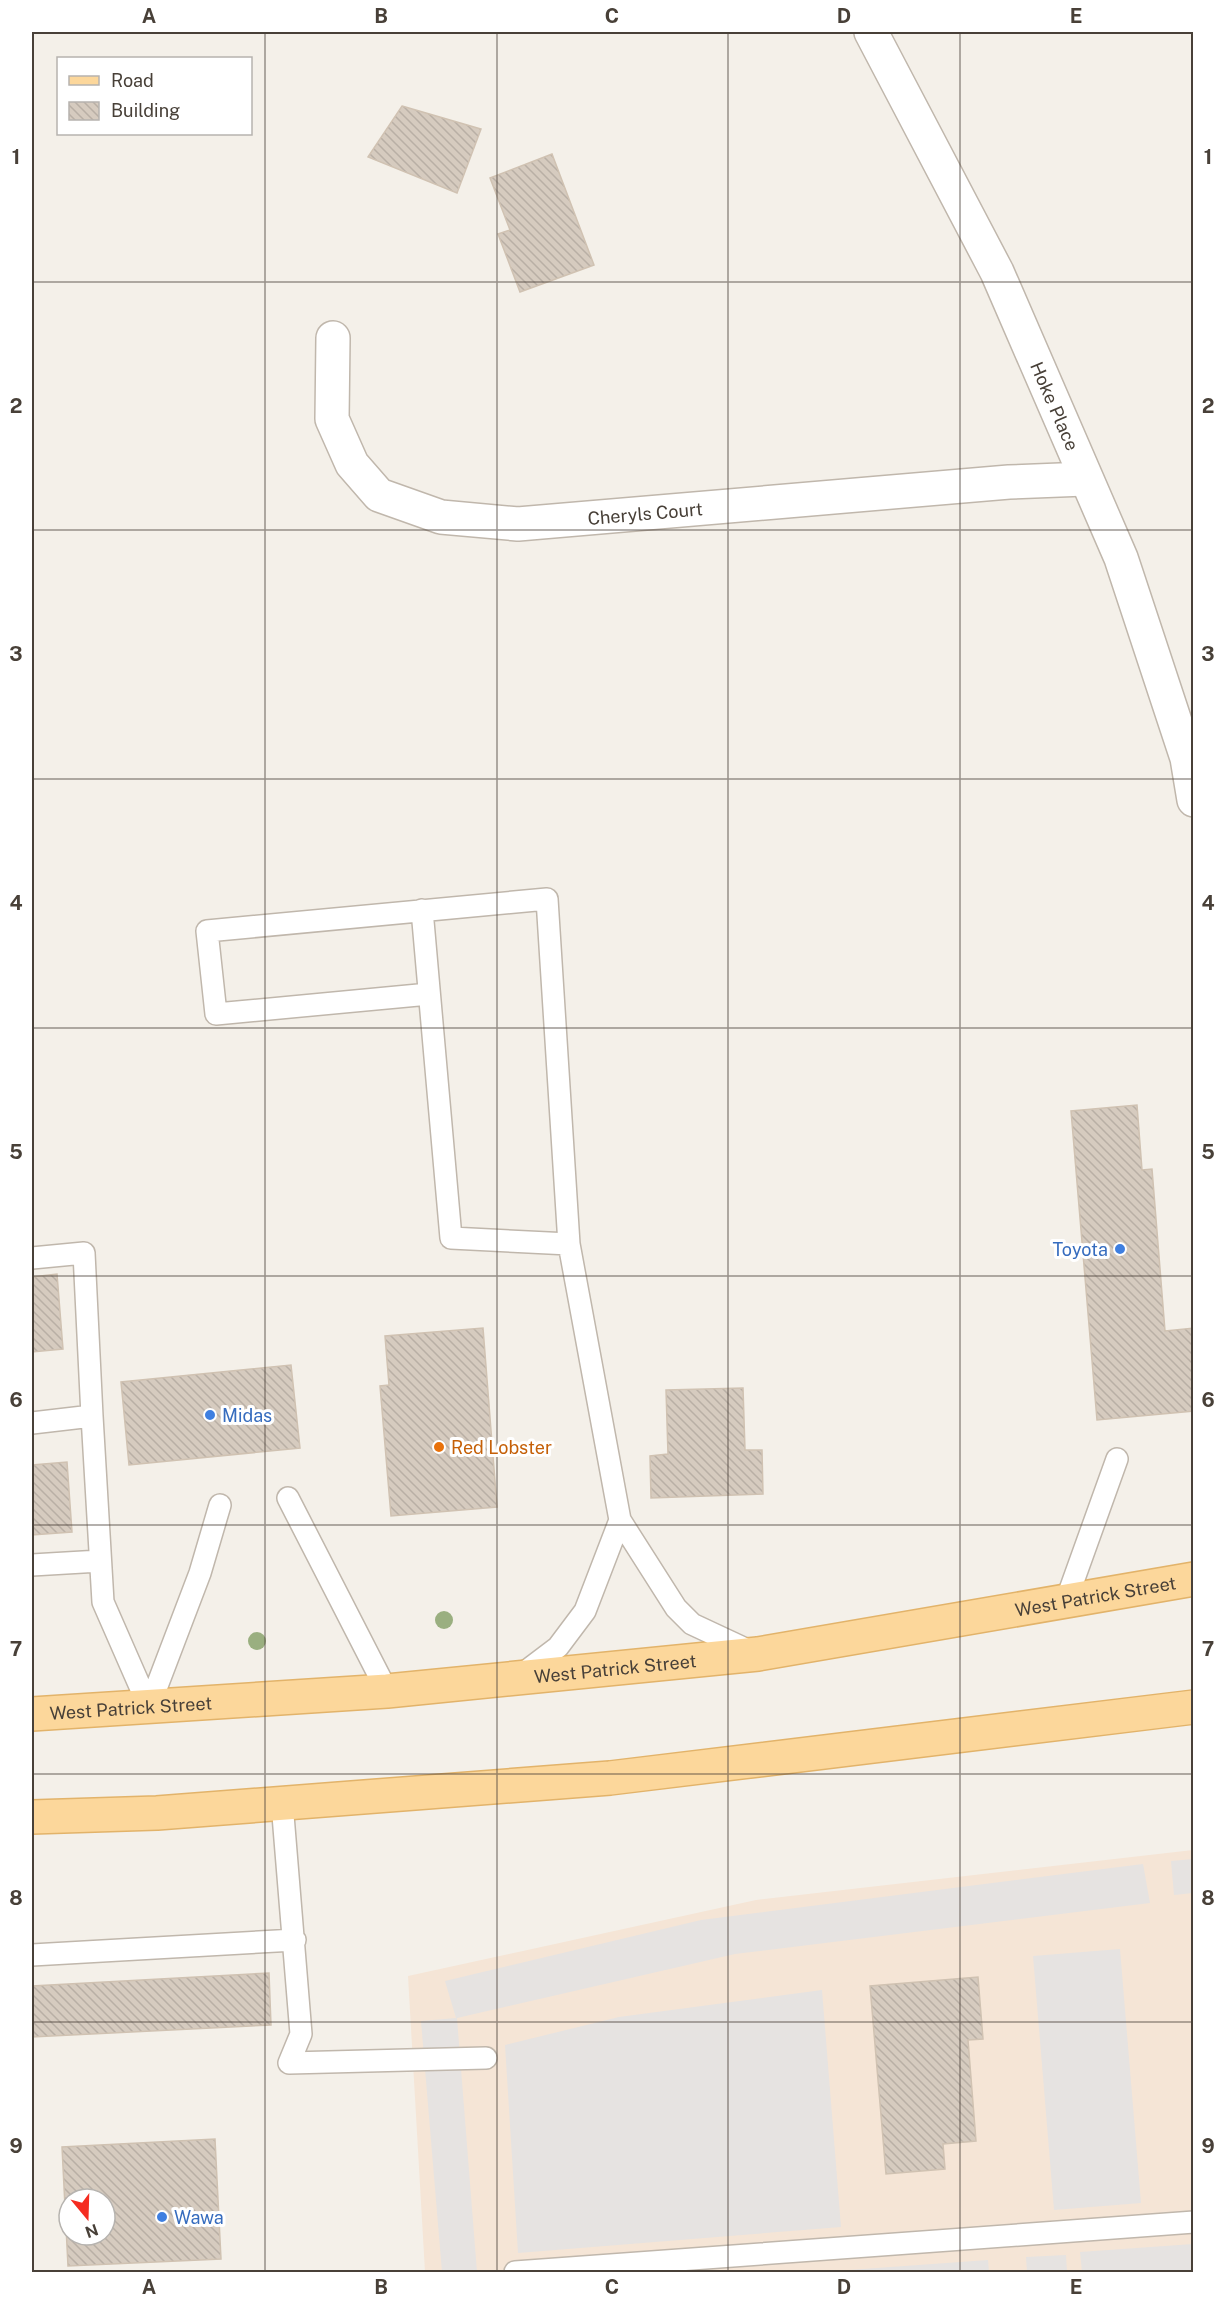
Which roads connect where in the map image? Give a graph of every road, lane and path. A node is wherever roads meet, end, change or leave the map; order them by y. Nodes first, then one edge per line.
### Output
1 (871, 32) edge
2 (333, 338) dead end
3 (1085, 479) junction
4 (1190, 758) edge
5 (1194, 800) edge
6 (422, 910) junction
7 (429, 994) junction
8 (569, 1244) junction
9 (32, 1258) edge
10 (92, 1416) junction
11 (32, 1423) edge
12 (1117, 1459) dead end
13 (288, 1498) dead end
14 (220, 1505) dead end
15 (620, 1520) junction
16 (100, 1561) junction
17 (32, 1565) edge
18 (1194, 1579) edge
19 (1066, 1601) junction
20 (758, 1654) junction
21 (516, 1678) junction
22 (387, 1691) junction
23 (149, 1707) junction
24 (1194, 1707) edge
25 (32, 1714) edge
26 (282, 1803) junction
27 (36, 1819) edge
28 (295, 1940) junction
29 (32, 1955) edge
30 (486, 2058) dead end
31 (1194, 2222) edge
32 (515, 2272) edge

1 - 3 street, Hoke Place
2 - 3 street, Cheryls Court
3 - 4 street, Hoke Place
4 - 5 street, Hoke Place
6 - 7 lane
6 - 7 lane
6 - 8 lane
7 - 8 lane
8 - 15 lane
9 - 10 lane
10 - 11 lane
10 - 16 lane
12 - 19 lane
13 - 22 lane
14 - 23 lane
15 - 20 lane
15 - 21 lane
16 - 17 lane
16 - 23 lane
18 - 19 main road, West Patrick Street
19 - 20 main road, West Patrick Street
20 - 21 main road, West Patrick Street
21 - 22 main road, West Patrick Street
22 - 23 main road, West Patrick Street
23 - 25 main road, West Patrick Street
24 - 26 main road
26 - 27 main road
26 - 28 lane
28 - 29 lane
28 - 30 lane
31 - 32 lane

